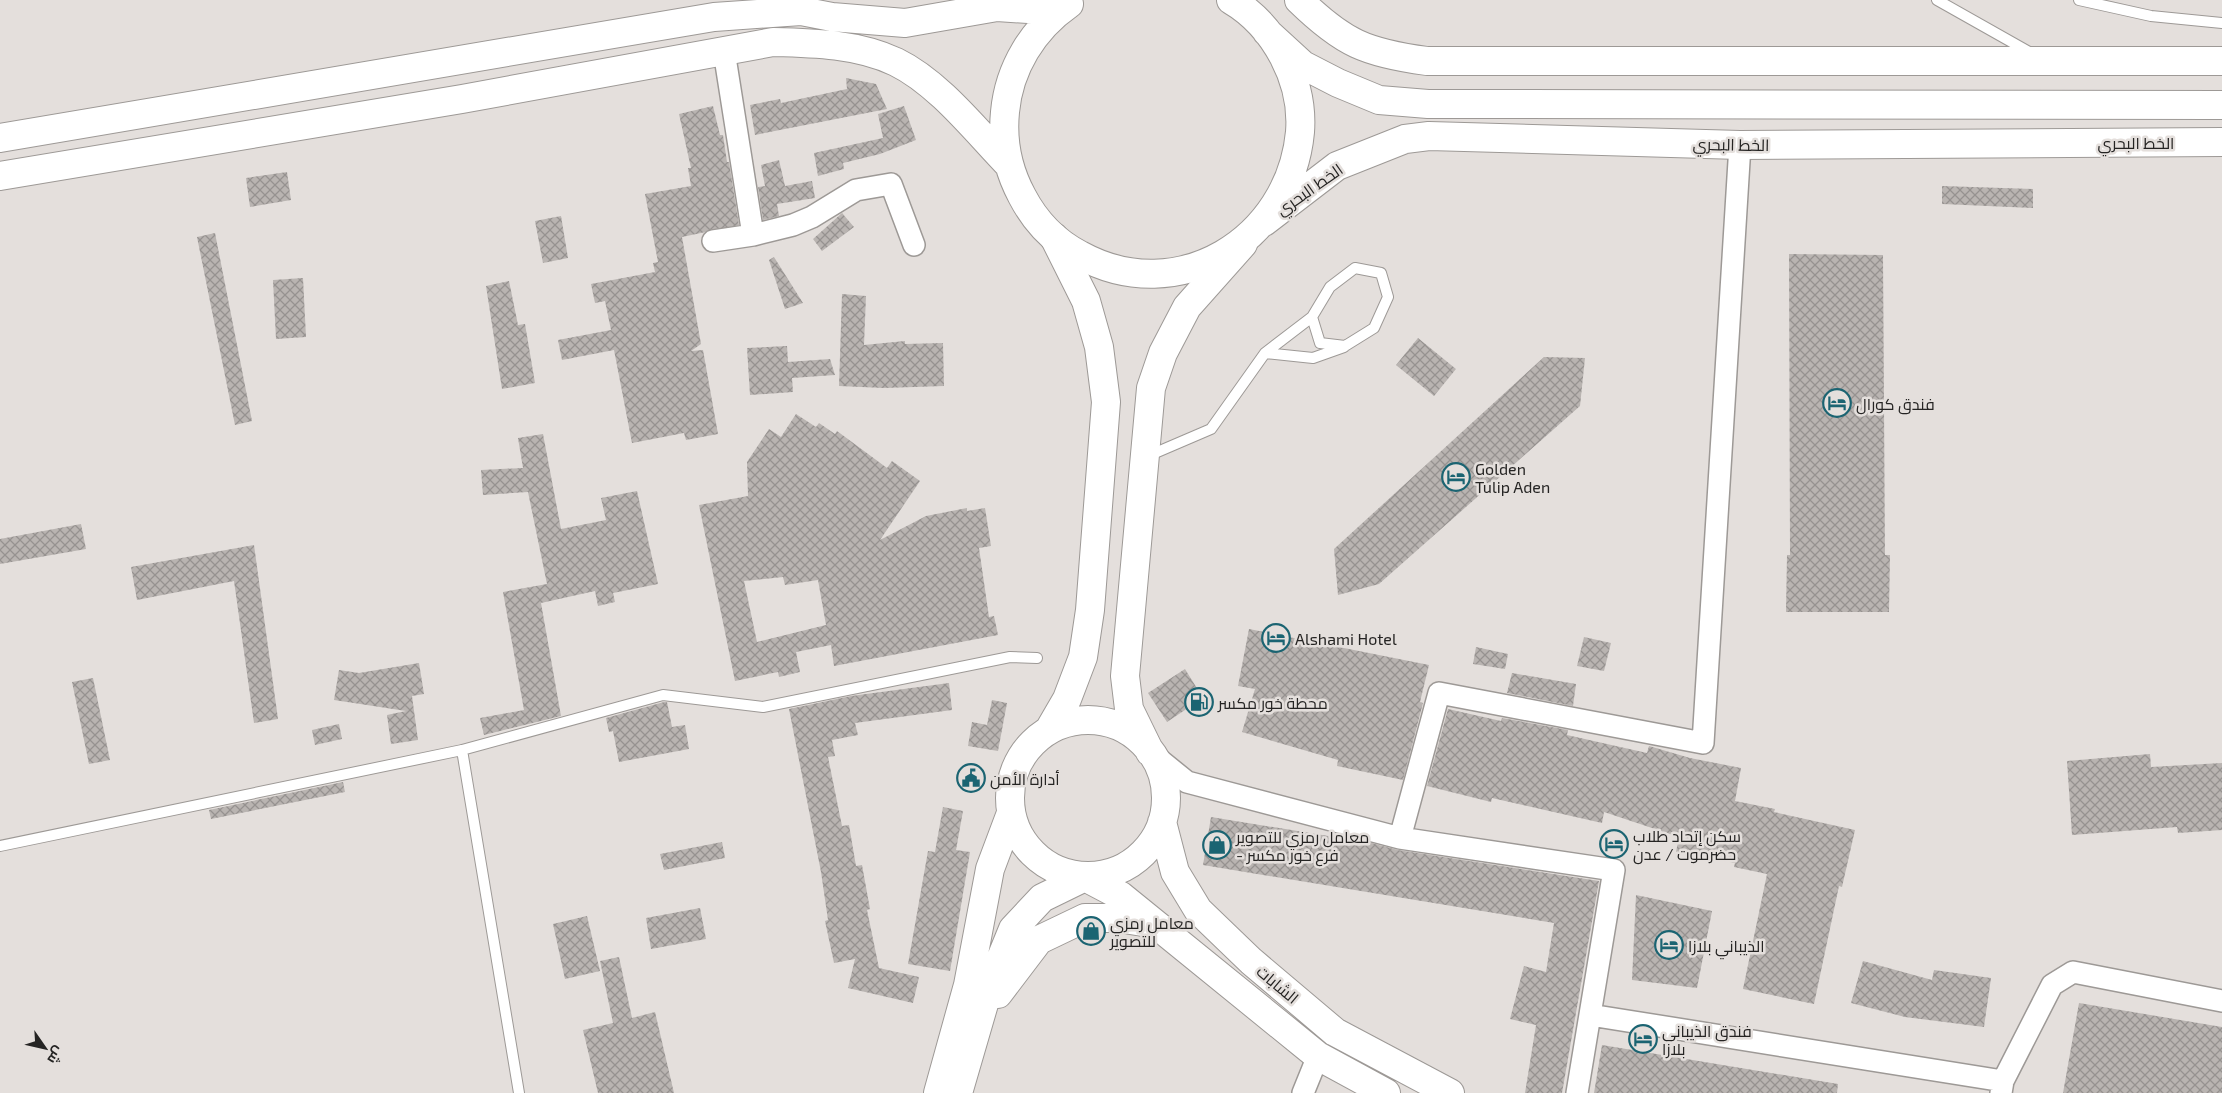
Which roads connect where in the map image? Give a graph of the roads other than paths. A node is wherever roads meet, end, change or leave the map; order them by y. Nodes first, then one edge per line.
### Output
1 (1231, 0) edge
2 (1299, 0) edge
3 (1937, 0) edge
4 (2079, 0) edge
5 (1065, 4) edge
6 (802, 5) edge
7 (1254, 16) edge
8 (2222, 23) edge
9 (724, 51) junction
10 (2222, 61) edge
11 (2047, 62) junction
12 (2222, 105) edge
13 (171, 107) junction
14 (0, 138) edge
15 (2222, 142) edge
16 (1740, 145) junction
17 (174, 146) junction
18 (1009, 165) junction
19 (0, 176) edge
20 (1256, 230) junction
21 (753, 235) junction
22 (1054, 237) junction
23 (713, 241) dead end
24 (914, 245) dead end
25 (1312, 317) junction
26 (1345, 346) junction
27 (1265, 353) junction
28 (1146, 457) junction
29 (1037, 658) dead end
30 (1049, 730) junction
31 (462, 750) junction
32 (1150, 752) junction
33 (1011, 813) junction
34 (1162, 822) junction
35 (1400, 838) junction
36 (0, 846) edge
37 (1085, 877) junction
38 (1158, 924) junction
39 (2222, 1001) edge
40 (1590, 1015) junction
41 (978, 1031) junction
42 (1318, 1056) junction
43 (2002, 1087) edge
44 (519, 1093) edge
45 (938, 1093) edge
46 (958, 1093) edge
47 (1302, 1093) edge
48 (1386, 1093) edge
49 (1450, 1093) edge
50 (1577, 1093) edge

1 - 7 main road
2 - 11 main road
3 - 11 lane
4 - 8 lane
5 - 6 main road
5 - 18 main road
6 - 13 main road
7 - 12 main road
7 - 20 main road
9 - 17 main road
9 - 18 main road
9 - 21 street
10 - 11 main road
13 - 14 main road
13 - 17 main road
15 - 16 main road, الخط البحري
16 - 20 main road, الخط البحري
16 - 35 street
17 - 19 main road
18 - 22 main road
20 - 22 main road
20 - 28 main road
21 - 23 street
21 - 24 street
22 - 30 main road
25 - 26 lane
25 - 26 lane
25 - 27 lane
26 - 27 lane
27 - 28 lane
28 - 32 main road
29 - 31 lane
30 - 32 main road
30 - 33 main road
31 - 36 lane
31 - 44 lane
32 - 34 main road
32 - 35 street
33 - 37 main road
33 - 45 main road
34 - 37 main road
34 - 49 main road, الشابات
35 - 40 street
37 - 38 main road, الشابات
37 - 41 main road
38 - 41 main road
38 - 42 main road, الشابات
39 - 43 street
40 - 43 street
40 - 50 street
41 - 46 main road
42 - 47 street
42 - 48 main road, الشابات

